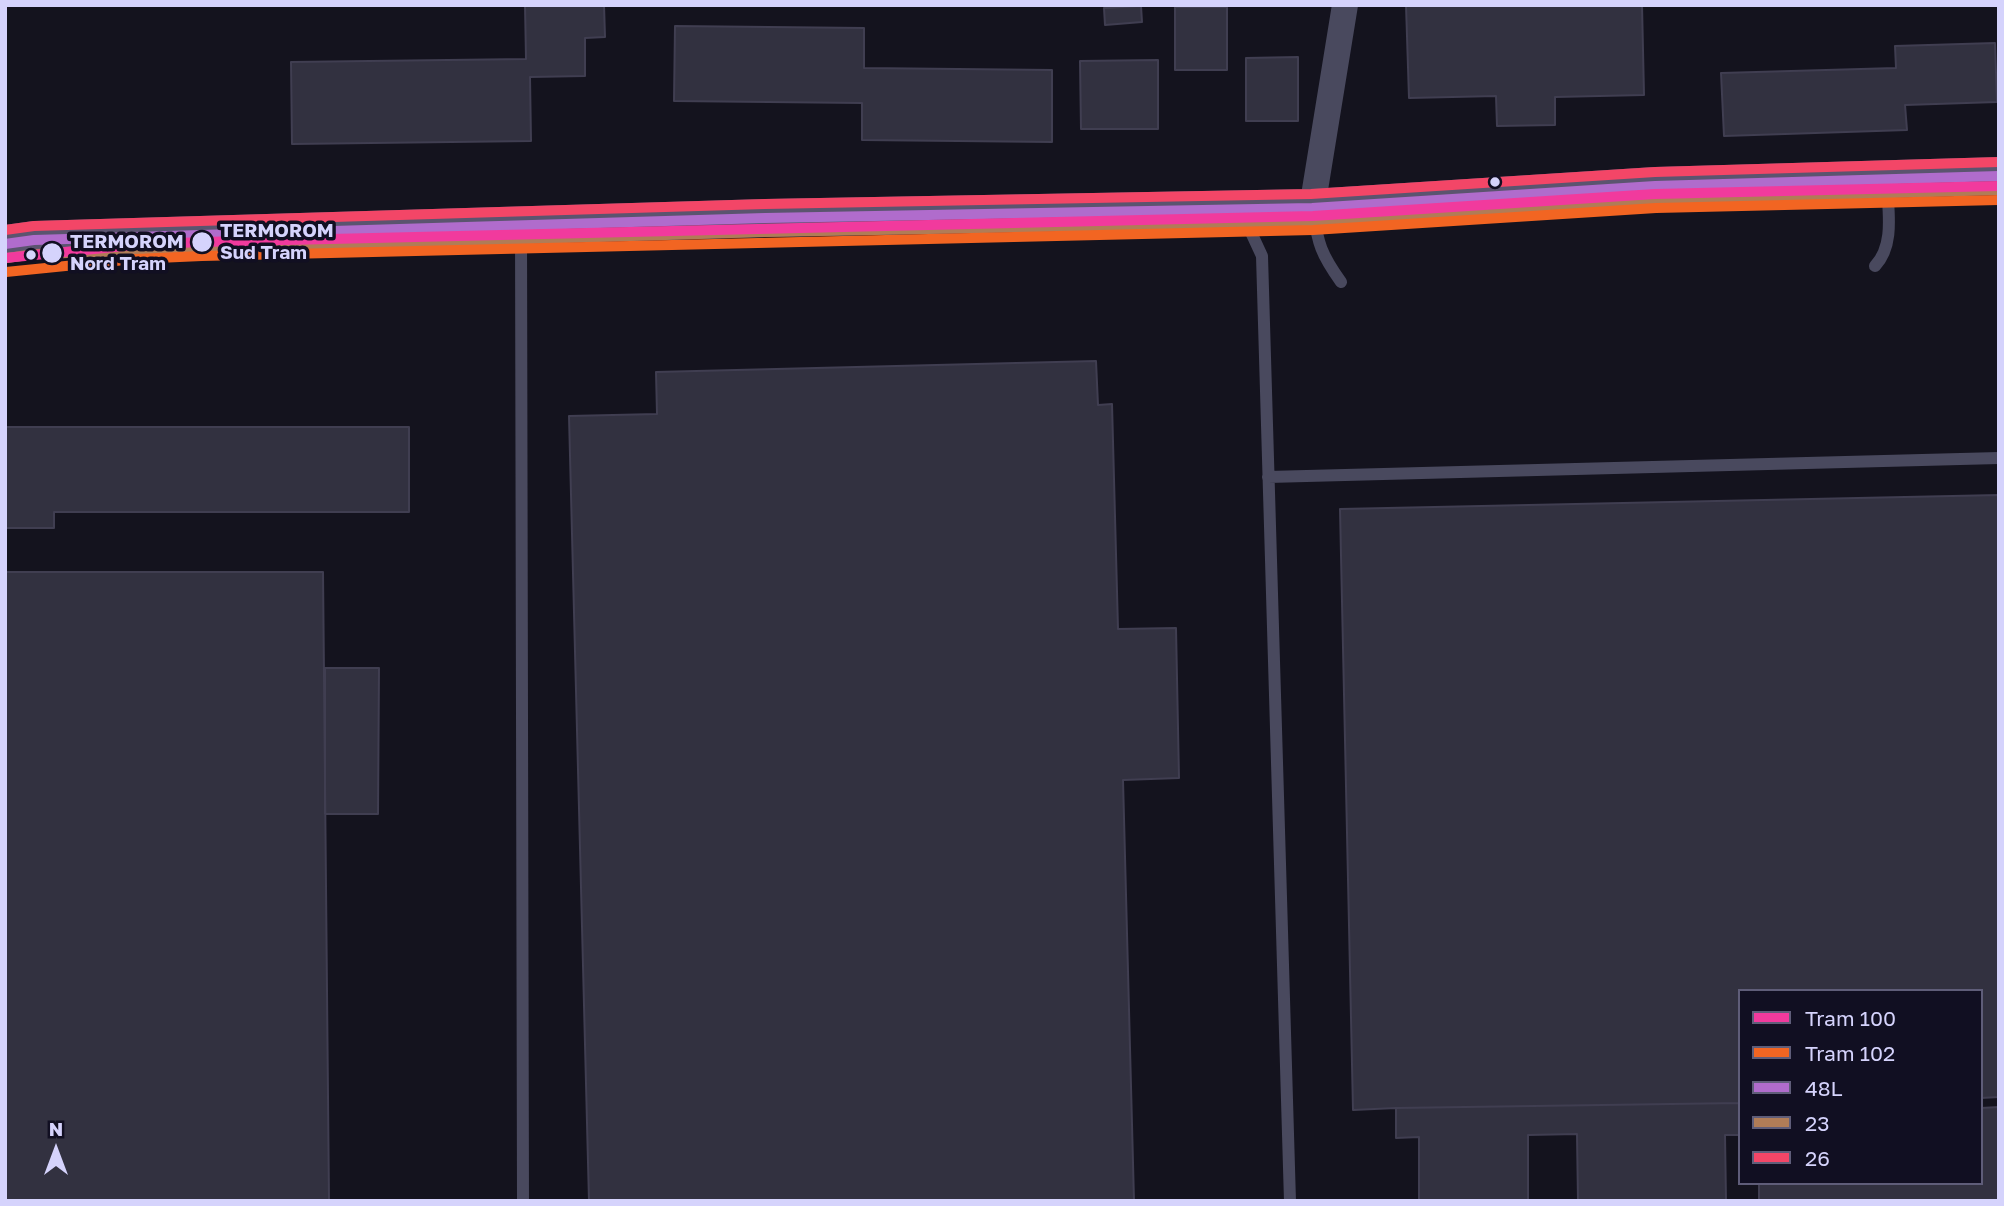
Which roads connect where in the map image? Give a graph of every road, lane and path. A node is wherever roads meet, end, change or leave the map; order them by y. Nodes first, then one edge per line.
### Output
1 (1345, 5) edge
2 (1999, 176) edge
3 (1887, 180) junction
4 (1312, 208) junction
5 (1240, 209) junction
6 (521, 226) junction
7 (5, 244) edge
8 (1875, 266) dead end
9 (1341, 282) dead end
10 (1999, 458) edge
11 (1268, 477) junction
12 (523, 1201) edge
13 (1290, 1201) edge

1 - 4 street
2 - 3 main road
3 - 4 main road
3 - 8 lane
4 - 5 main road
4 - 9 lane
5 - 6 main road
5 - 11 lane
6 - 7 main road
6 - 12 lane
10 - 11 lane
11 - 13 lane

